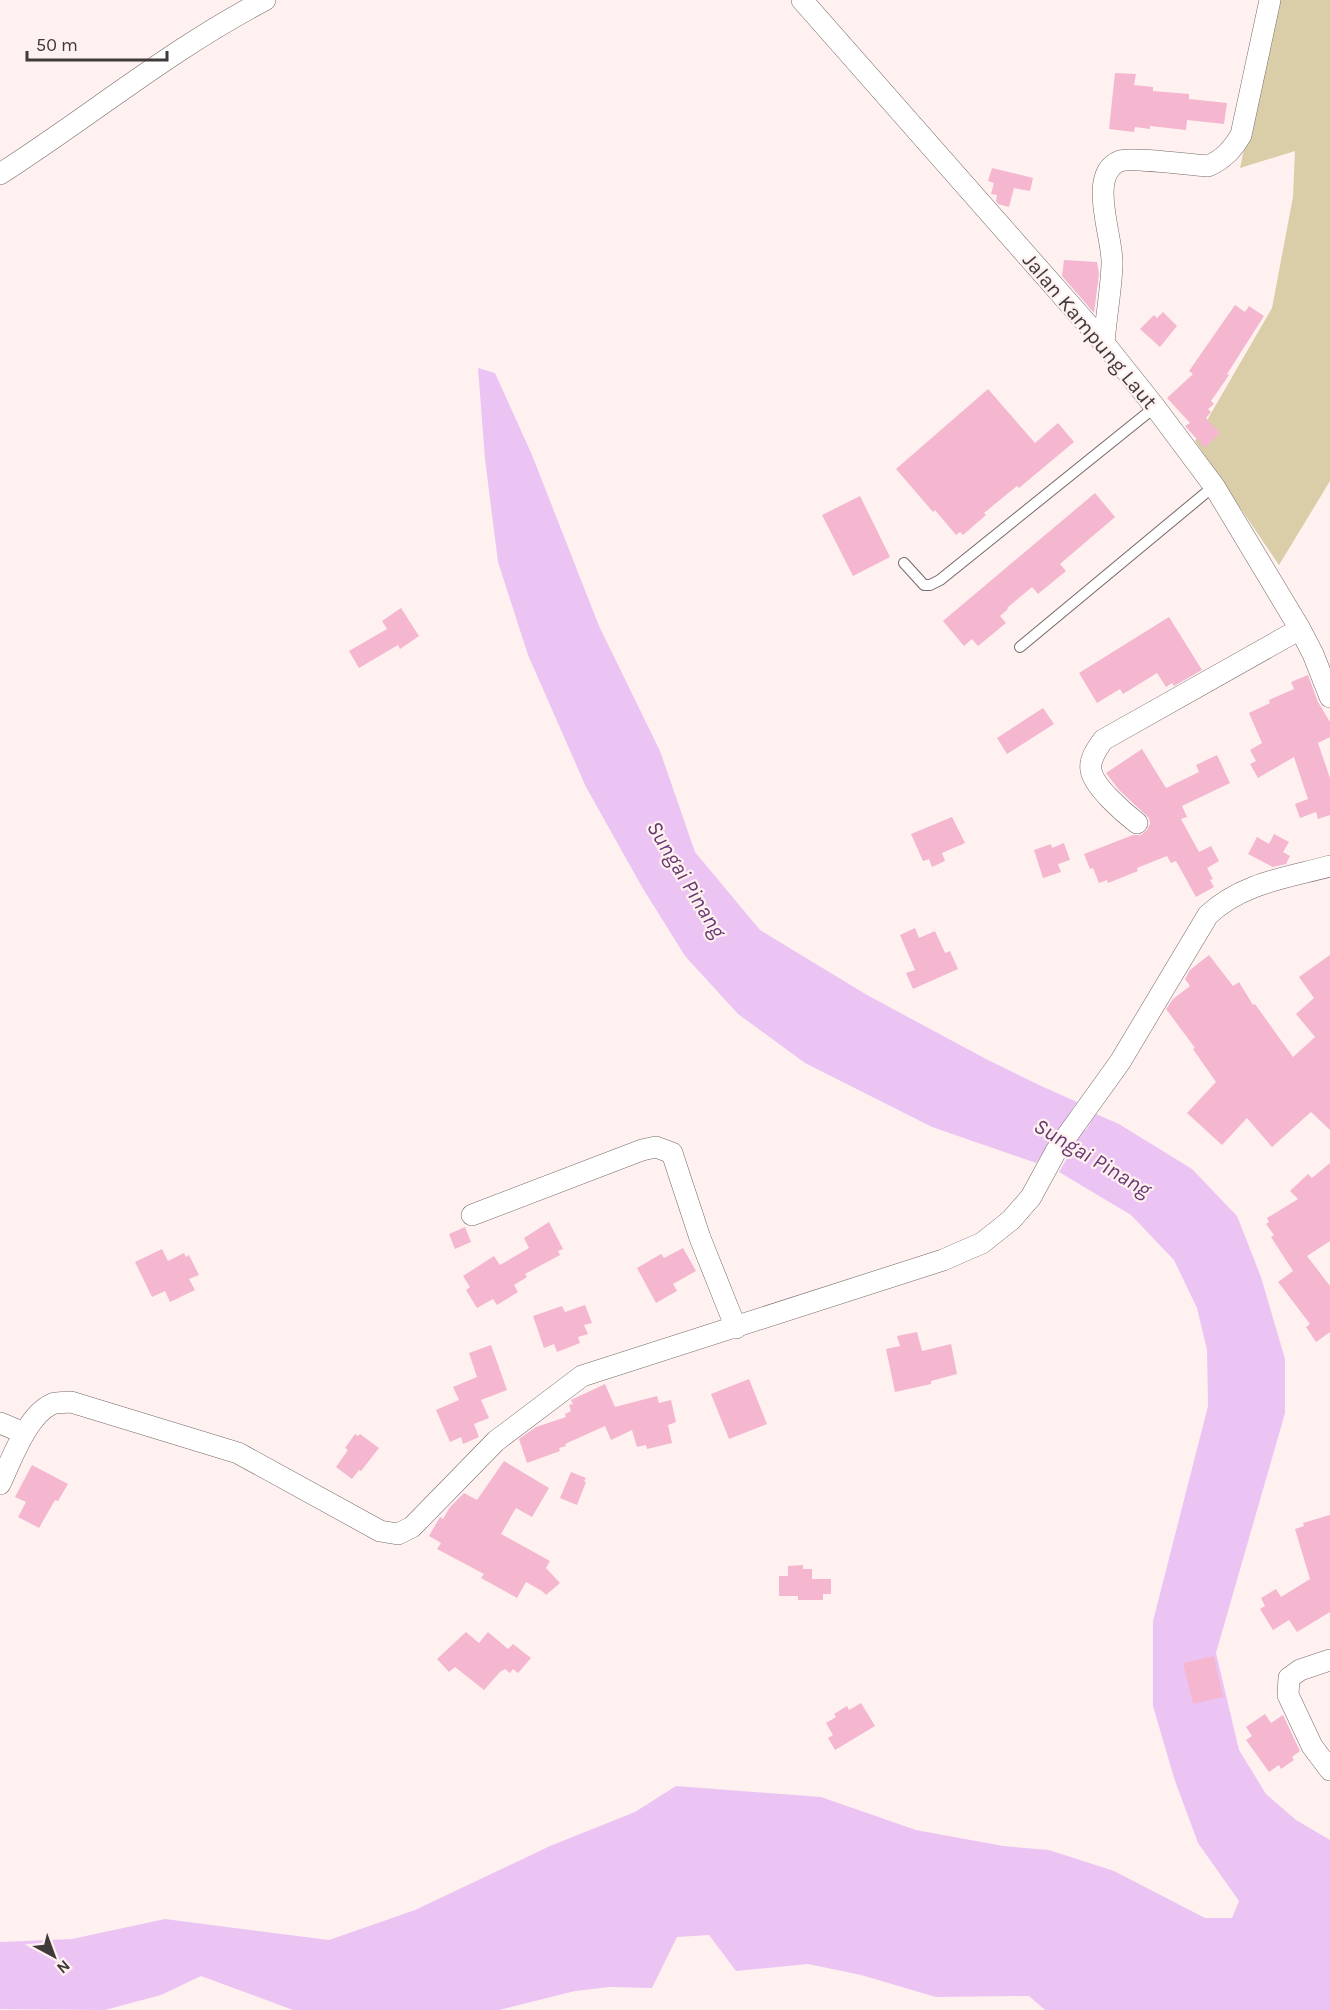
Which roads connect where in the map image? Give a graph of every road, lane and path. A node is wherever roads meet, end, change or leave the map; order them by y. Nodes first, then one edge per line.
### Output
1 (265, 0) edge
2 (802, 0) edge
3 (1270, 0) edge
4 (0, 174) edge
5 (1104, 344) junction
6 (1155, 407) junction
7 (1214, 486) junction
8 (904, 563) dead end
9 (1300, 629) junction
10 (1020, 647) dead end
11 (1330, 697) edge
12 (1137, 823) dead end
13 (1330, 866) edge
14 (472, 1215) dead end
15 (736, 1328) junction
16 (0, 1423) edge
17 (24, 1433) junction
18 (0, 1484) edge
19 (1330, 1660) edge
20 (1330, 1770) edge

1 - 4 street
2 - 5 street, Jalan Kampung Laut
3 - 5 street
5 - 6 street, Jalan Kampung Laut
6 - 7 street, Jalan Kampung Laut
6 - 8 lane
7 - 9 street, Jalan Kampung Laut
7 - 10 lane
9 - 11 street, Jalan Kampung Laut
9 - 12 street
13 - 15 street
14 - 15 street
15 - 17 street
16 - 17 street
17 - 18 street
19 - 20 street

